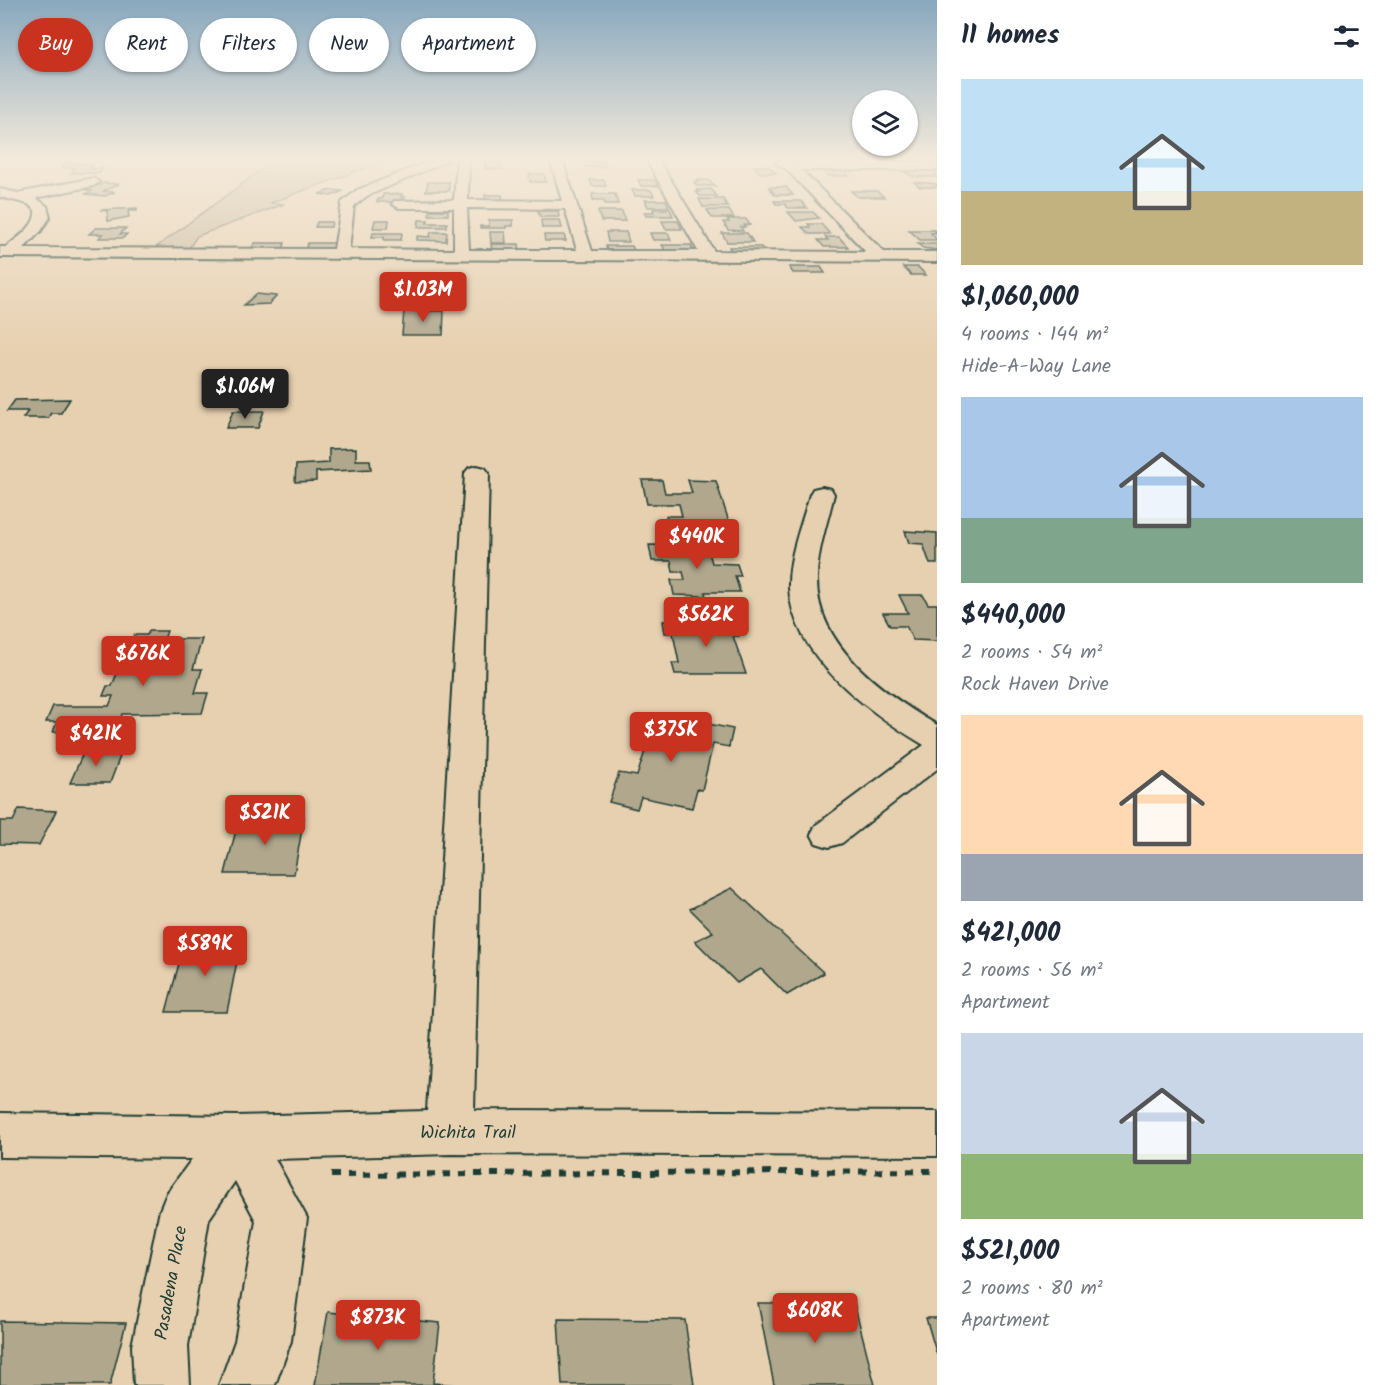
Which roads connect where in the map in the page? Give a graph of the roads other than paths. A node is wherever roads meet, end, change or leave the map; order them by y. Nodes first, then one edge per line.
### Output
1 (39, 224) edge
2 (345, 224) edge
3 (462, 224) edge
4 (576, 224) edge
5 (690, 224) edge
6 (846, 224) edge
7 (5, 252) edge
8 (341, 254) junction
9 (462, 255) junction
10 (586, 256) junction
11 (709, 256) junction
12 (879, 256) junction
13 (930, 257) edge
14 (937, 270) edge
15 (477, 473) dead end
16 (822, 494) dead end
17 (937, 739) edge
18 (937, 752) edge
19 (829, 834) dead end
20 (450, 1132) junction
21 (937, 1134) edge
22 (0, 1135) edge
23 (237, 1138) junction
24 (162, 1385) edge
25 (247, 1385) edge

1 - 7 street
2 - 8 street
3 - 9 street
4 - 10 street
5 - 11 street
6 - 12 street
7 - 8 street
8 - 9 street
9 - 10 street
10 - 11 street
11 - 12 street
12 - 13 street
13 - 14 street
15 - 20 street
16 - 17 street
18 - 19 street
20 - 21 street, Wichita Trail
20 - 23 street, Wichita Trail
22 - 23 street, Wichita Trail
23 - 24 street, Pasadena Place
23 - 25 street

